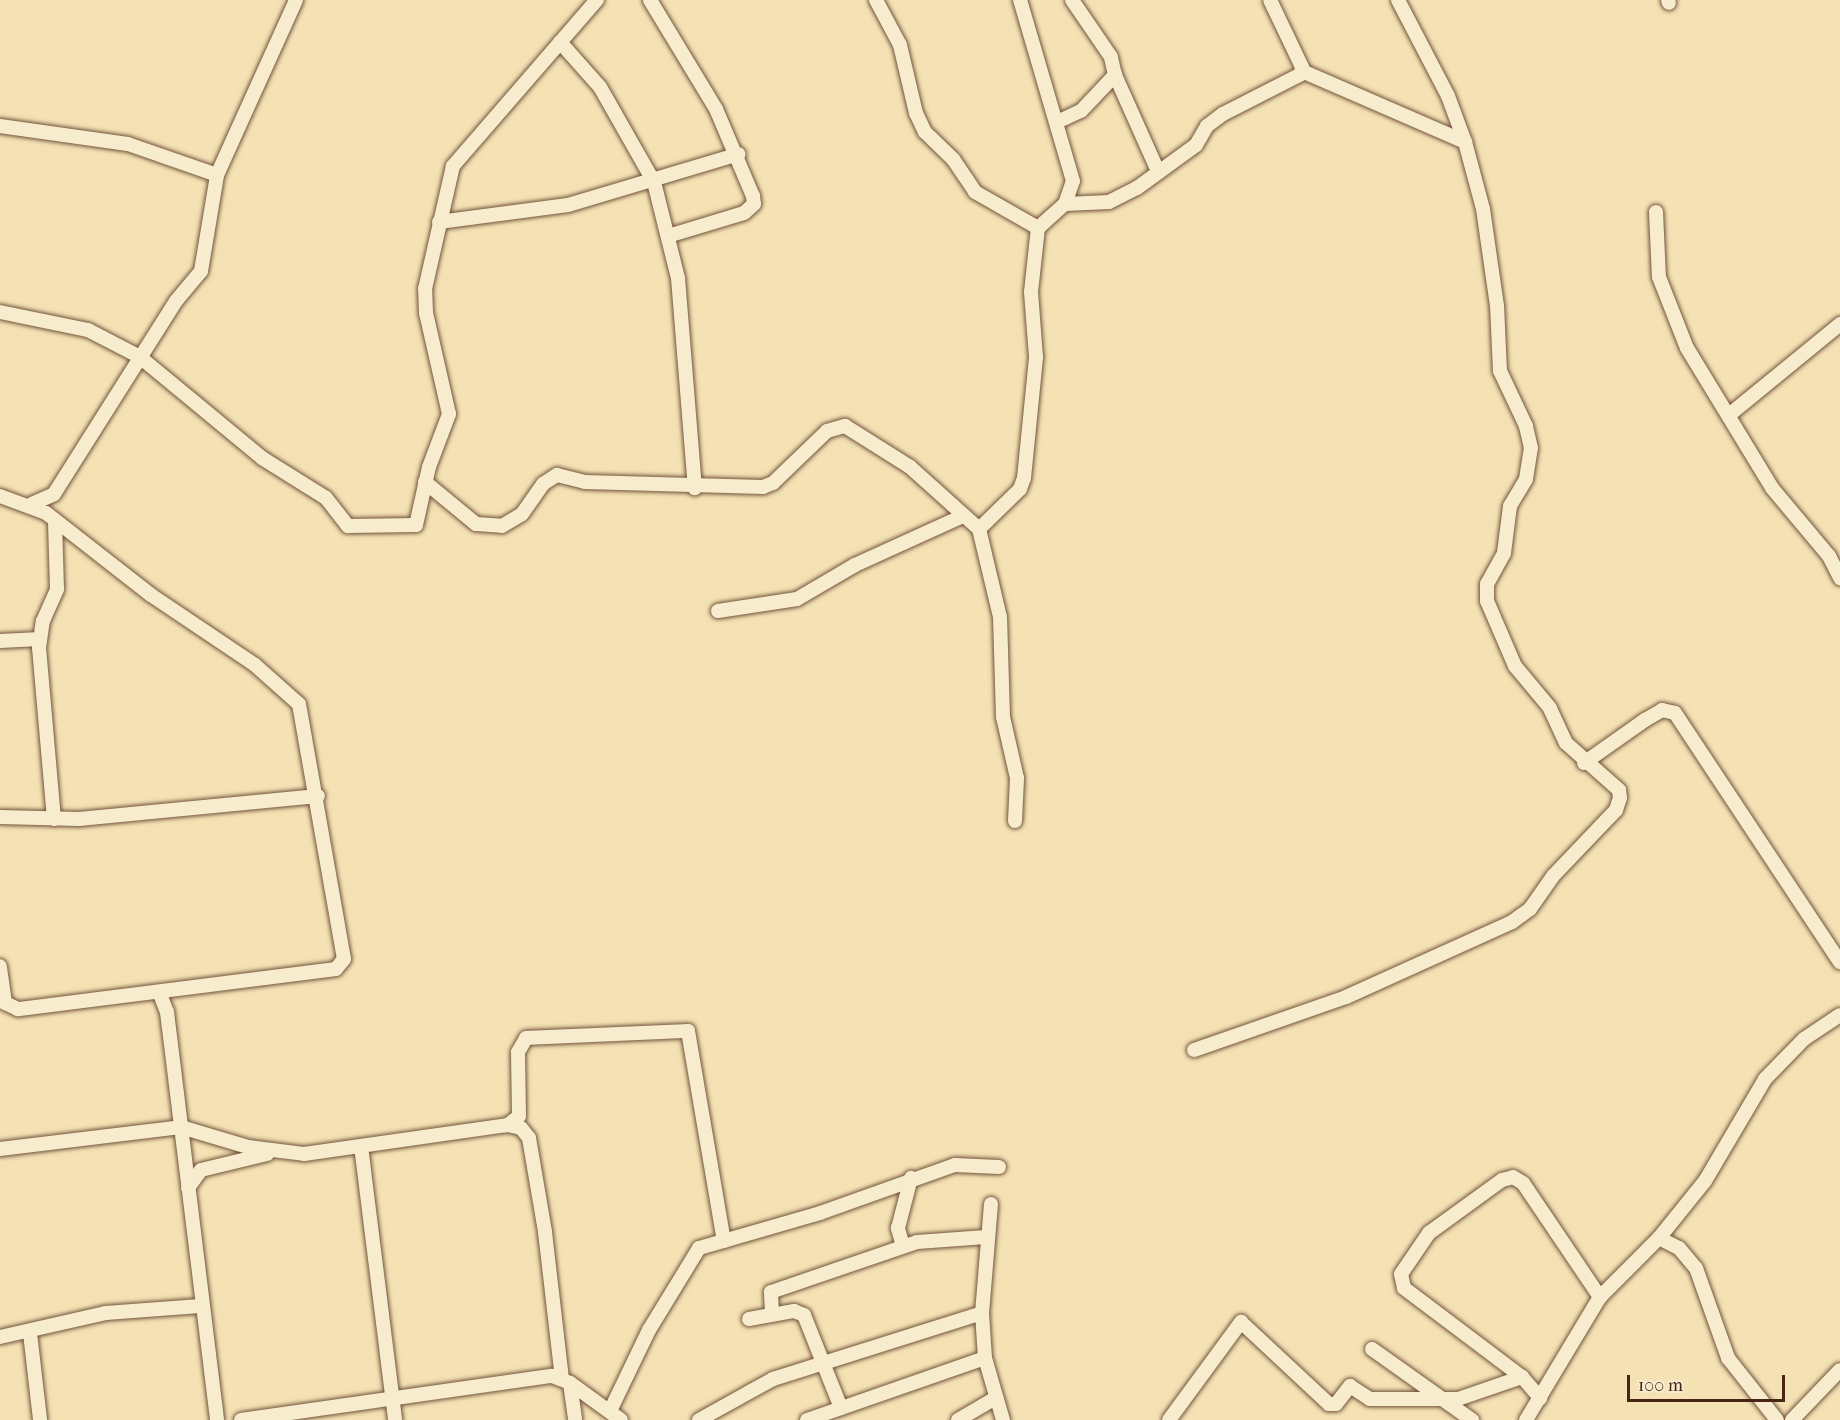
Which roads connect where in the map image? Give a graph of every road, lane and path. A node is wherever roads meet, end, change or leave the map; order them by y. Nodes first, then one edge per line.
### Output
1 (296, 0) edge
2 (597, 0) edge
3 (650, 0) edge
4 (876, 0) edge
5 (1020, 0) edge
6 (1072, 0) edge
7 (1270, 0) edge
8 (1398, 0) edge
9 (560, 42) junction
10 (1302, 71) junction
11 (1115, 75) junction
12 (1057, 122) junction
13 (0, 126) edge
14 (1465, 142) junction
15 (739, 154) junction
16 (1158, 171) junction
17 (217, 175) junction
18 (654, 182) junction
19 (1065, 204) junction
20 (1656, 212) dead end
21 (439, 222) junction
22 (1038, 228) junction
23 (668, 236) junction
24 (0, 312) edge
25 (1840, 324) edge
26 (140, 357) junction
27 (1729, 416) junction
28 (425, 482) junction
29 (695, 488) junction
30 (0, 496) edge
31 (32, 504) junction
32 (963, 516) junction
33 (55, 520) junction
34 (979, 529) junction
35 (1839, 575) edge
36 (718, 611) dead end
37 (40, 639) junction
38 (0, 641) edge
39 (1584, 763) junction
40 (318, 796) junction
41 (0, 818) edge
42 (54, 819) junction
43 (1015, 821) dead end
44 (1840, 962) edge
45 (0, 966) edge
46 (160, 994) junction
47 (1840, 1015) edge
48 (1194, 1050) dead end
49 (508, 1125) junction
50 (181, 1127) junction
51 (362, 1146) junction
52 (0, 1149) edge
53 (282, 1152) junction
54 (999, 1167) dead end
55 (911, 1178) junction
56 (189, 1188) junction
57 (991, 1204) dead end
58 (986, 1238) junction
59 (1659, 1238) junction
60 (724, 1241) junction
61 (903, 1246) junction
62 (1600, 1297) junction
63 (200, 1306) junction
64 (772, 1313) junction
65 (982, 1314) junction
66 (749, 1319) dead end
67 (30, 1333) junction
68 (0, 1337) edge
69 (1372, 1349) dead end
70 (985, 1358) junction
71 (823, 1362) junction
72 (1840, 1370) edge
73 (1522, 1377) junction
74 (566, 1381) junction
75 (392, 1397) junction
76 (1540, 1398) junction
77 (994, 1399) junction
78 (1447, 1399) junction
79 (841, 1408) junction
80 (615, 1416) edge
81 (40, 1420) edge
82 (217, 1420) edge
83 (241, 1420) edge
84 (395, 1420) edge
85 (575, 1420) edge
86 (699, 1420) edge
87 (807, 1420) edge
88 (958, 1420) edge
89 (1003, 1420) edge
90 (1169, 1420) edge
91 (1472, 1420) edge
92 (1526, 1420) edge
93 (1777, 1420) edge
94 (1792, 1420) edge

1 - 17 street
2 - 9 street
3 - 15 street
4 - 22 street
5 - 12 street
6 - 11 street
7 - 10 street
8 - 14 street
9 - 18 street
9 - 21 street
10 - 14 street
10 - 16 street
11 - 12 street
11 - 16 street
12 - 19 street
13 - 17 street
14 - 39 street
15 - 18 street
15 - 23 street
16 - 19 street
17 - 26 street
18 - 21 street
18 - 23 street
19 - 22 street
20 - 27 street
21 - 28 street
22 - 34 street
23 - 29 street
24 - 26 street
25 - 27 street
26 - 28 street
26 - 31 street
27 - 35 street
28 - 29 street
29 - 32 street
30 - 31 street
31 - 33 street
32 - 34 street
32 - 36 street
33 - 37 street
33 - 40 street
34 - 43 street
37 - 38 street
37 - 42 street
39 - 44 street
39 - 48 street
40 - 42 street
40 - 46 street
41 - 42 street
45 - 46 street
46 - 50 street
47 - 59 street
49 - 51 street
49 - 60 street
49 - 74 street
50 - 52 street
50 - 53 street
50 - 56 street
51 - 53 street
51 - 75 street
53 - 56 street
54 - 55 street
55 - 60 street
55 - 61 street
56 - 63 street
57 - 58 street
58 - 61 street
58 - 65 street
59 - 62 street
59 - 93 street
60 - 80 street
61 - 64 street
62 - 73 street
62 - 76 street
63 - 67 street
63 - 82 street
64 - 66 street
64 - 71 street
65 - 70 street
65 - 71 street
67 - 68 street
67 - 81 street
69 - 78 street
70 - 77 street
70 - 79 street
71 - 79 street
71 - 86 street
72 - 94 street
73 - 76 street
73 - 78 street
74 - 75 street
74 - 80 street
74 - 85 street
75 - 83 street
75 - 84 street
76 - 92 street
77 - 88 street
77 - 89 street
78 - 90 street
78 - 91 street
79 - 87 street

